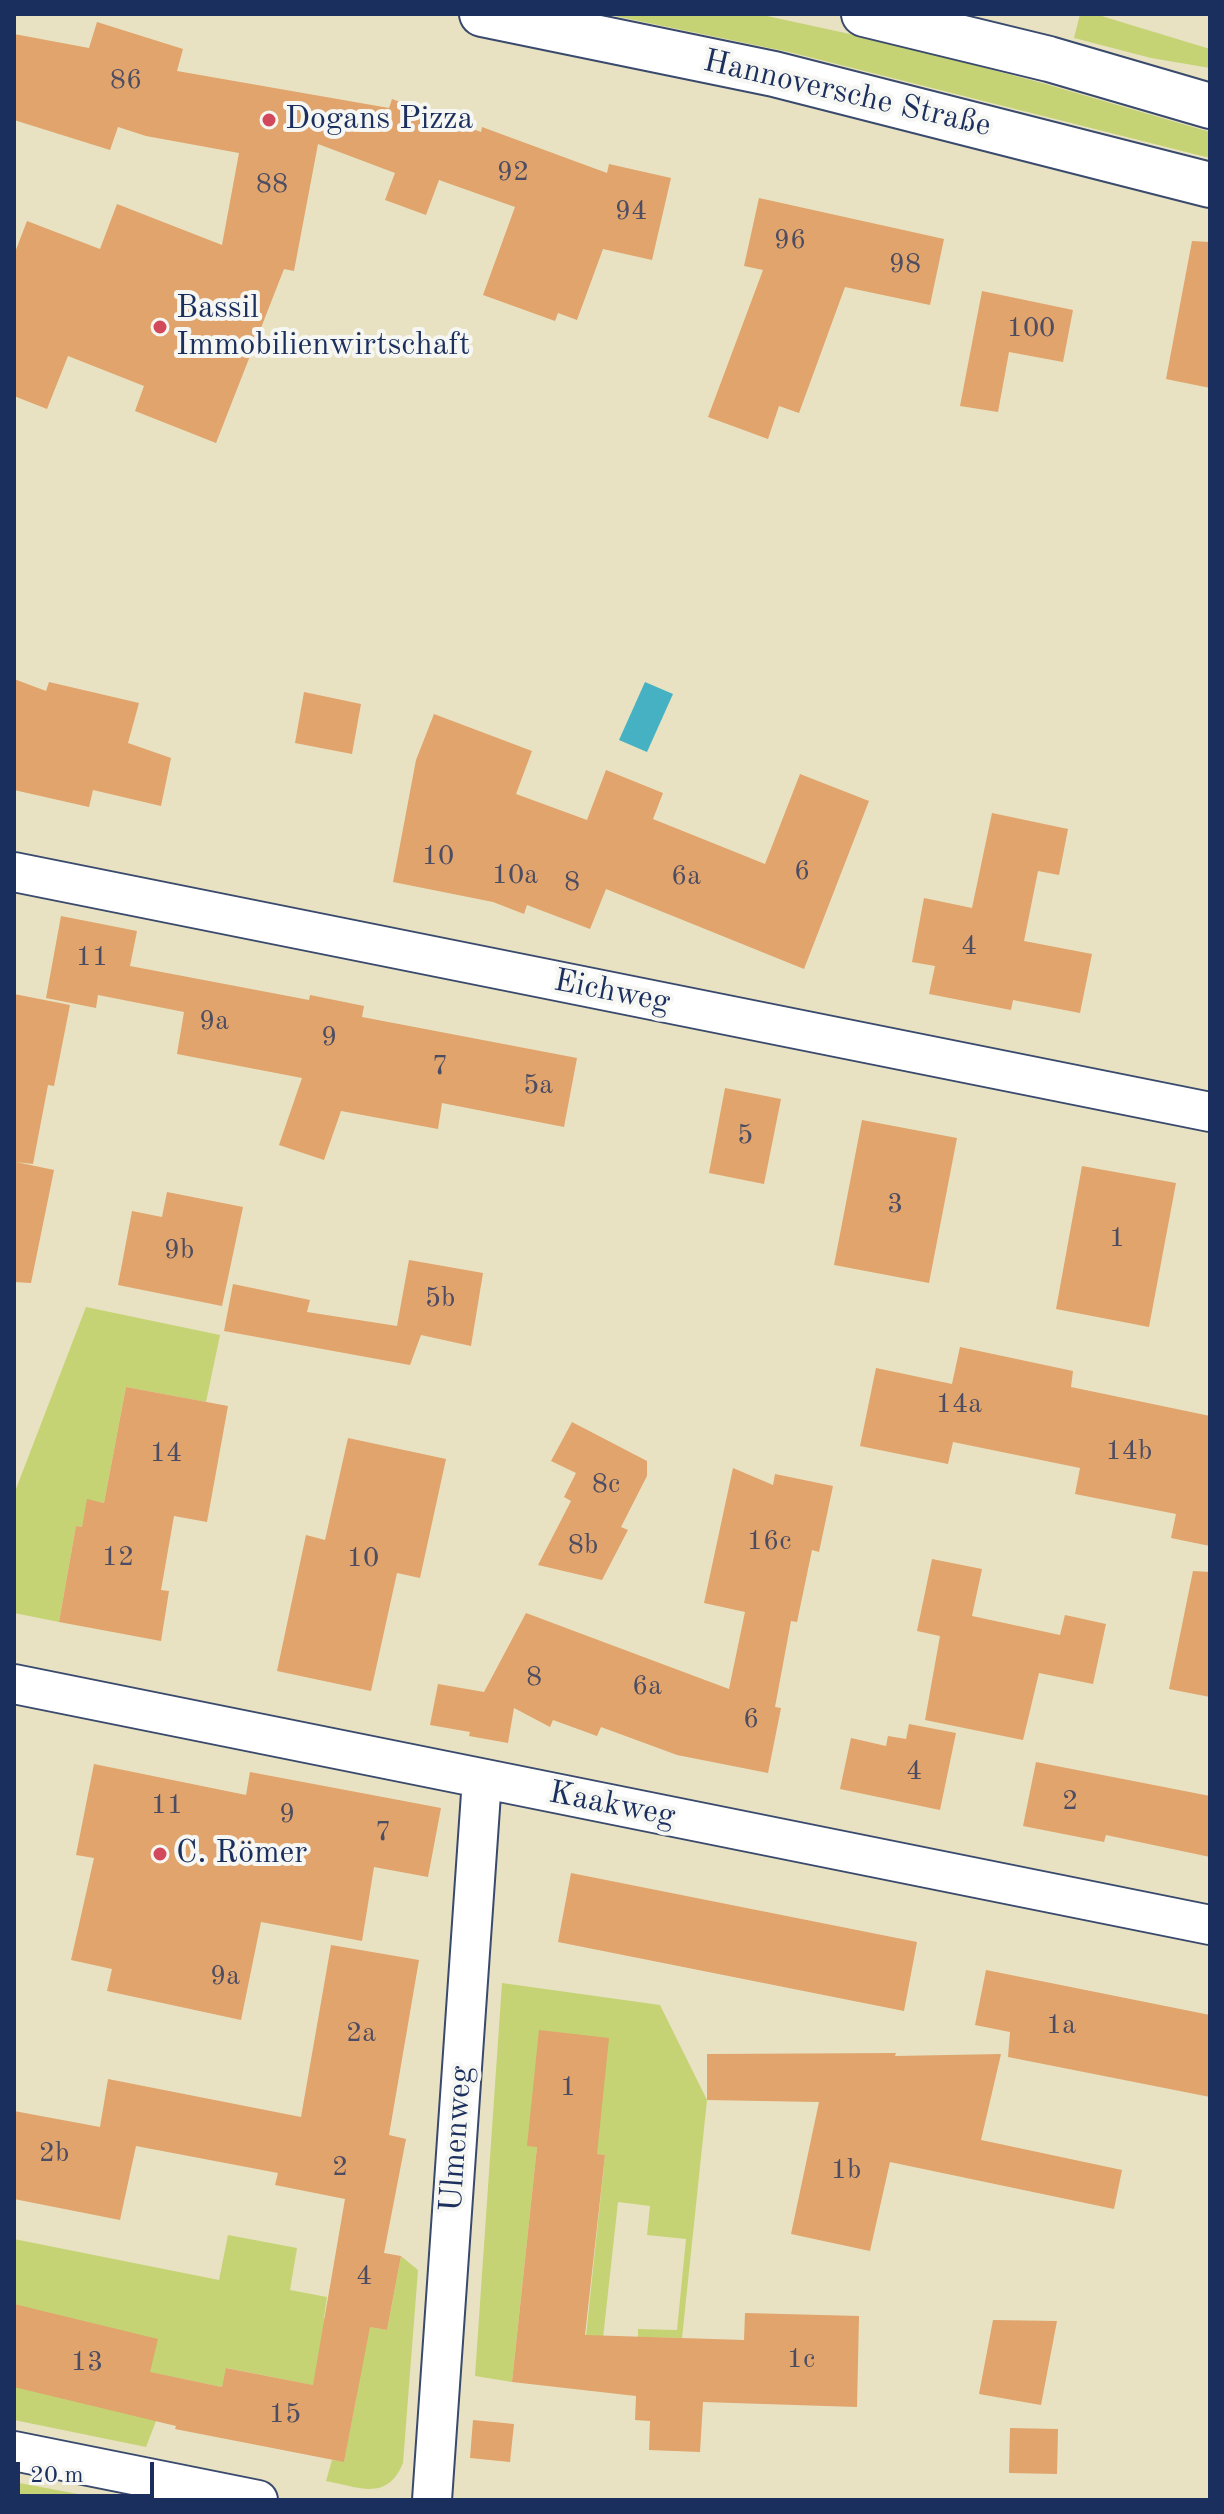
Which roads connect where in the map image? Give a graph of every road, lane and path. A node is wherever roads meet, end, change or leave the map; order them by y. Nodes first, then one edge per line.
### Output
1 (482, 14) edge
2 (864, 14) edge
3 (1210, 106) edge
4 (1210, 185) edge
5 (14, 872) edge
6 (1210, 1112) edge
7 (14, 1684) edge
8 (482, 1779) junction
9 (1210, 1925) edge
10 (14, 2451) edge
11 (258, 2500) edge
12 (432, 2500) edge

1 - 4 street, Hannoversche Straße
2 - 3 street
5 - 6 street, Eichweg
7 - 8 street, Kaakweg
8 - 9 street, Kaakweg
8 - 12 street, Ulmenweg
10 - 11 street

